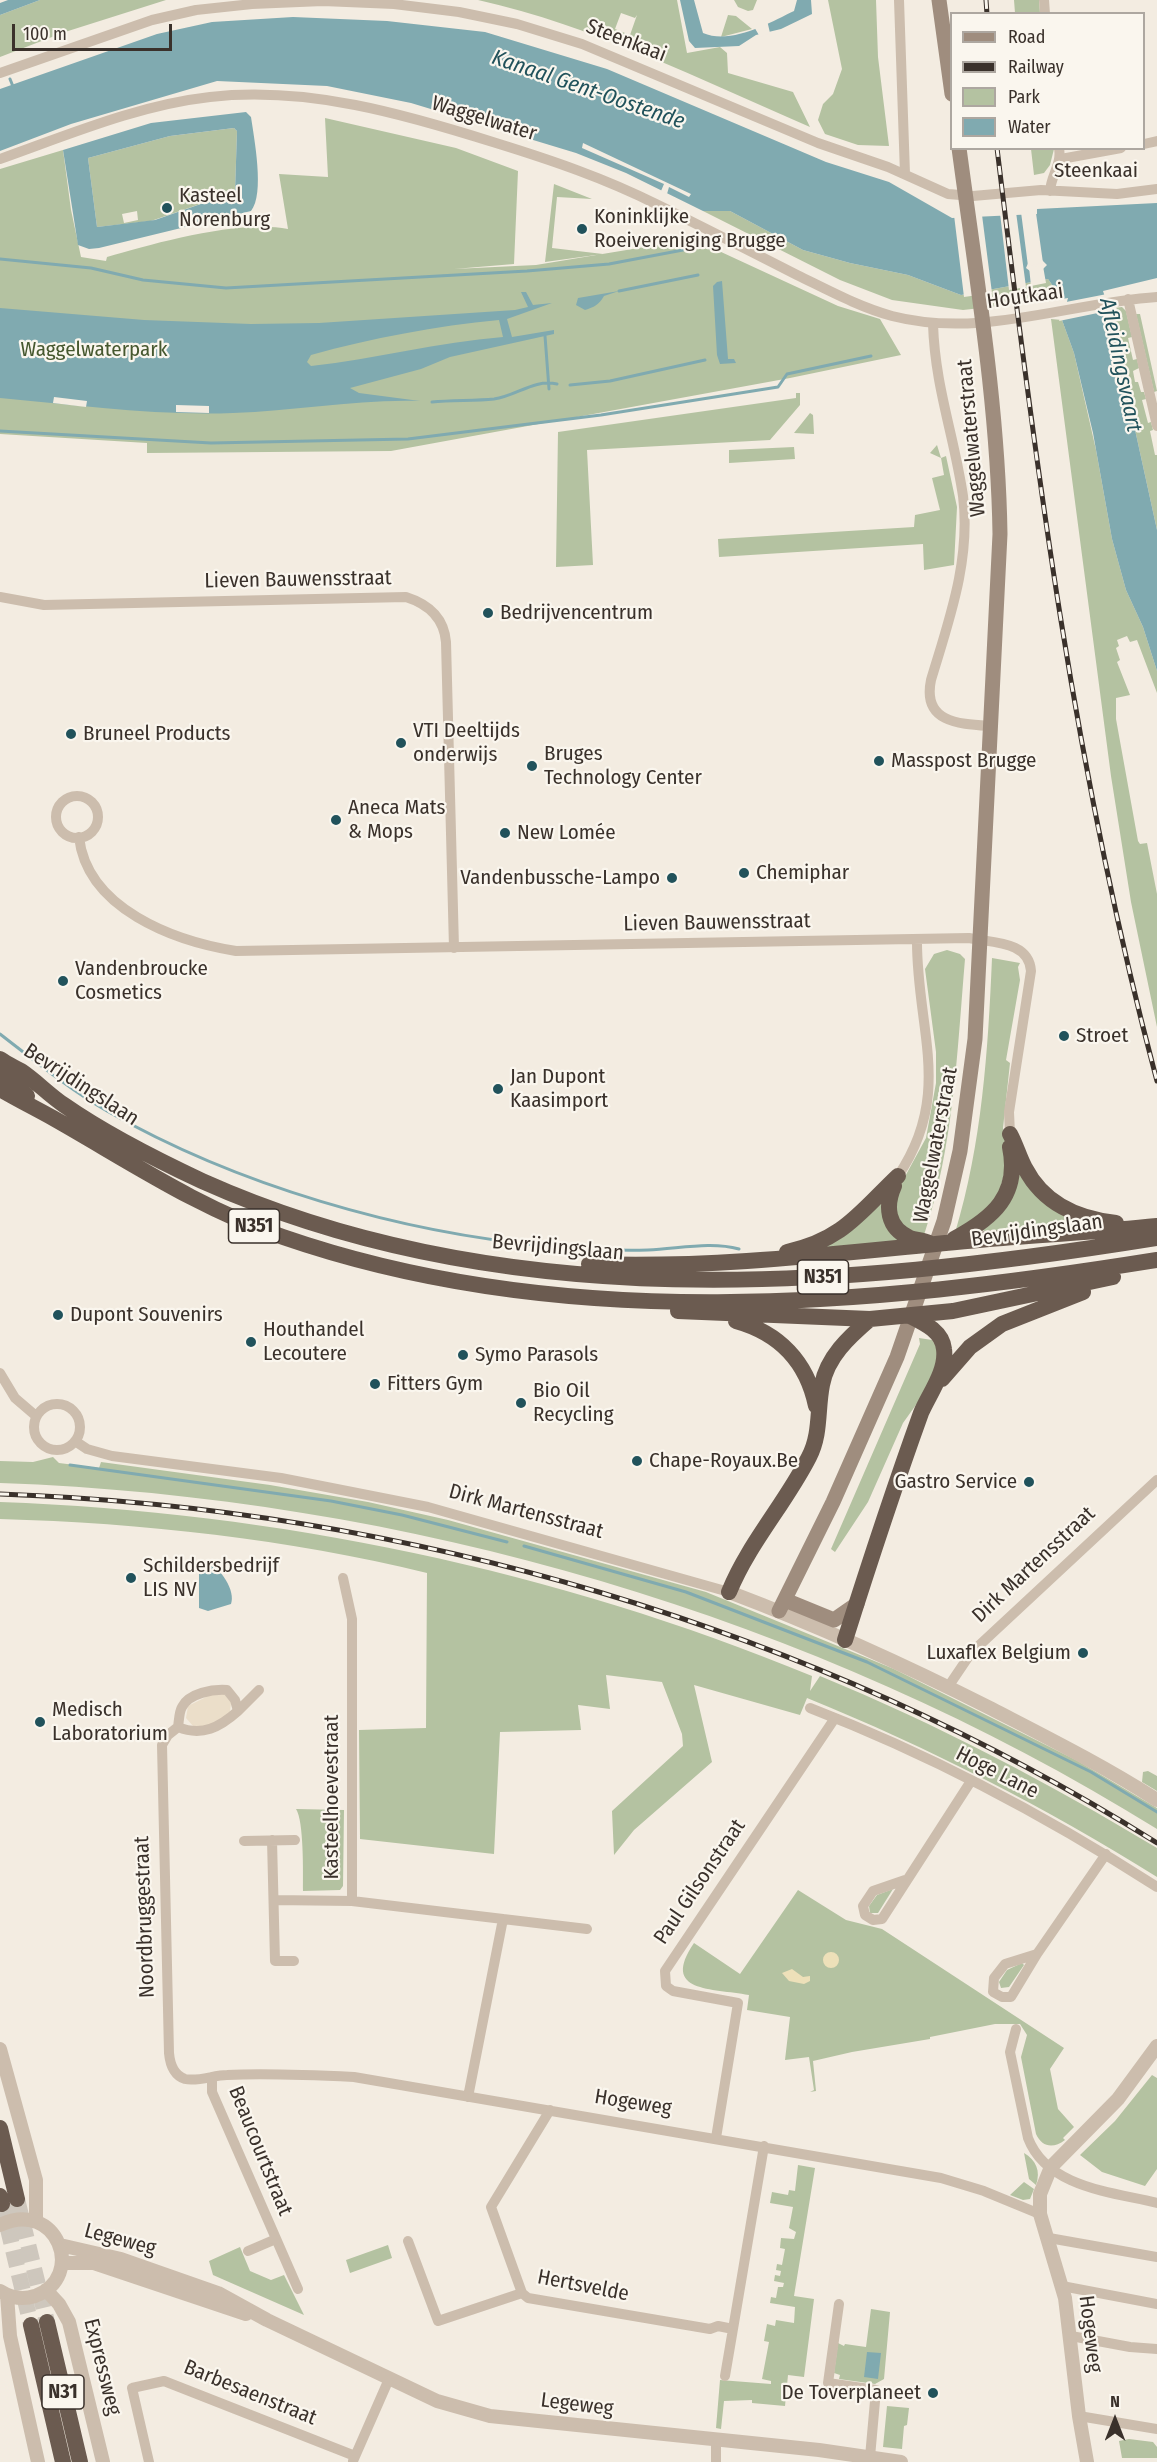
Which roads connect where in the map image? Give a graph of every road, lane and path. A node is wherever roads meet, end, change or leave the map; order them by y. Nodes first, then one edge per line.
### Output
1 (898, 0) edge
2 (939, 0) edge
3 (0, 73) edge
4 (950, 86) edge
5 (959, 150) edge
6 (1101, 150) edge
7 (1060, 154) edge
8 (0, 159) edge
9 (905, 174) junction
10 (1157, 189) edge
11 (1050, 191) junction
12 (1157, 297) edge
13 (1128, 299) junction
14 (933, 324) junction
15 (1157, 426) edge
16 (0, 597) edge
17 (991, 726) junction
18 (78, 837) junction
19 (917, 939) junction
20 (980, 940) junction
21 (454, 948) junction
22 (0, 1051) edge
23 (0, 1059) edge
24 (22, 1071) junction
25 (0, 1074) edge
26 (0, 1089) edge
27 (53, 1118) junction
28 (1010, 1134) junction
29 (898, 1176) junction
30 (1157, 1230) edge
31 (939, 1244) junction
32 (1157, 1260) edge
33 (718, 1262) junction
34 (487, 1265) junction
35 (1157, 1269) edge
36 (1124, 1275) junction
37 (619, 1299) junction
38 (710, 1314) junction
39 (909, 1315) junction
40 (870, 1319) junction
41 (0, 1374) edge
42 (933, 1388) junction
43 (36, 1416) junction
44 (819, 1417) junction
45 (75, 1441) junction
46 (1157, 1480) edge
47 (343, 1578) dead end
48 (729, 1592) junction
49 (856, 1604) junction
50 (782, 1605) junction
51 (845, 1640) junction
52 (948, 1687) junction
53 (259, 1690) dead end
54 (810, 1708) dead end
55 (238, 1711) junction
56 (835, 1718) junction
57 (178, 1727) junction
58 (971, 1781) junction
59 (1157, 1800) edge
60 (272, 1840) junction
61 (295, 1840) dead end
62 (244, 1841) dead end
63 (1106, 1854) junction
64 (905, 1880) dead end
65 (1157, 1887) edge
66 (274, 1900) junction
67 (352, 1900) junction
68 (502, 1919) junction
69 (587, 1929) dead end
70 (1037, 1954) junction
71 (294, 1961) dead end
72 (1016, 2029) dead end
73 (1157, 2046) edge
74 (0, 2049) edge
75 (212, 2077) junction
76 (468, 2097) junction
77 (550, 2110) junction
78 (0, 2128) edge
79 (716, 2138) junction
80 (764, 2146) junction
81 (1051, 2167) junction
82 (6, 2200) tunnel mouth
83 (1157, 2203) edge
84 (1040, 2214) junction
85 (36, 2220) junction
86 (0, 2225) edge
87 (1049, 2238) junction
88 (276, 2239) junction
89 (408, 2241) dead end
90 (60, 2245) junction
91 (248, 2251) dead end
92 (1157, 2257) edge
93 (62, 2264) junction
94 (1062, 2286) junction
95 (298, 2289) dead end
96 (46, 2290) junction
97 (3, 2293) edge
98 (522, 2293) junction
99 (839, 2304) dead end
100 (1157, 2304) edge
101 (267, 2320) junction
102 (733, 2329) junction
103 (1071, 2336) junction
104 (1157, 2349) edge
105 (725, 2376) dead end
106 (389, 2379) junction
107 (1079, 2416) junction
108 (1157, 2428) edge
109 (716, 2440) junction
110 (870, 2457) junction
111 (854, 2458) edge
112 (354, 2459) edge
113 (38, 2462) edge
114 (63, 2462) edge
115 (80, 2462) edge
116 (103, 2462) edge
117 (149, 2462) edge
118 (716, 2462) edge
119 (901, 2462) edge
120 (1087, 2462) edge

1 - 9 street
2 - 4 main road
3 - 9 street, Steenkaai
5 - 17 main road, Waggelwaterstraat
6 - 7 street, Steenkaai
7 - 11 street
8 - 14 street, Waggelwater
9 - 11 street, Steenkaai
10 - 11 street, Steenkaai
12 - 13 street, Houtkaai
13 - 14 street, Houtkaai
13 - 15 street
14 - 17 street, Waggelwaterstraat
16 - 21 street, Lieven Bauwensstraat
17 - 20 main road, Waggelwaterstraat
18 - 18 street
18 - 21 street, Lieven Bauwensstraat
19 - 20 street, Lieven Bauwensstraat
19 - 21 street, Lieven Bauwensstraat
19 - 29 street
20 - 28 street, Lieven Bauwensstraat
20 - 50 main road, Waggelwaterstraat
22 - 24 highway, N351
23 - 24 highway, Bevrijdingslaan / N351
24 - 34 highway, Bevrijdingslaan / N351
25 - 27 highway, N351
26 - 27 highway, N351
27 - 37 highway, Bevrijdingslaan / N351
28 - 30 highway
28 - 31 highway
29 - 31 highway
29 - 33 highway
30 - 31 highway
30 - 34 highway, Bevrijdingslaan / N351
31 - 33 highway
32 - 37 highway, Bevrijdingslaan / N351
33 - 34 highway
35 - 36 highway
36 - 39 highway
36 - 42 highway
37 - 38 highway
38 - 40 highway
38 - 44 highway
39 - 40 highway
39 - 42 highway
40 - 44 highway
41 - 43 street
42 - 49 highway
43 - 45 street
43 - 45 street
44 - 48 highway
45 - 48 street, Dirk Martensstraat
46 - 52 street, Dirk Martensstraat
47 - 67 street, Kasteelhoevestraat
48 - 50 street, Dirk Martensstraat
49 - 50 main road
49 - 51 highway
50 - 51 street, Dirk Martensstraat
51 - 52 street, Dirk Martensstraat
52 - 59 street, Dirk Martensstraat
53 - 55 street
54 - 56 street, Hoge Lane
55 - 57 street
55 - 57 street, Noordbruggestraat
56 - 58 street, Hoge Lane
56 - 79 street, Paul Gilsonstraat
57 - 75 street, Noordbruggestraat
58 - 63 street, Hoge Lane
58 - 64 street
60 - 61 street
60 - 62 street
60 - 66 street
63 - 65 street, Hoge Lane
63 - 70 street
66 - 67 street
66 - 71 street
67 - 68 street, Kasteelhoevestraat
68 - 69 street, Kasteelhoevestraat
68 - 76 street
70 - 70 street
72 - 81 street
73 - 81 street, Hogeweg
74 - 85 street
75 - 76 street, Hogeweg
75 - 88 street, Beaucourtstraat
76 - 77 street, Hogeweg
77 - 79 street, Hogeweg
77 - 98 street, Hertsvelde
78 - 82 highway
79 - 80 street, Hogeweg
80 - 84 street, Hogeweg
80 - 102 street
81 - 83 street
81 - 84 street, Hogeweg
84 - 87 street, Hogeweg
85 - 86 street
85 - 90 street
87 - 92 street
87 - 94 street, Hogeweg
88 - 91 street, Beaucourtstraat
88 - 95 street, Beaucourtstraat
89 - 98 street
90 - 93 street
90 - 101 street, Legeweg
93 - 96 street
93 - 101 street, Legeweg
94 - 100 street
94 - 103 street, Hogeweg
96 - 97 street
96 - 116 street, Expressweg / N31
97 - 113 street, N31
98 - 102 street, Hertsvelde
99 - 110 street
101 - 106 street, Legeweg
102 - 105 street
103 - 104 street
103 - 107 street, Hogeweg
106 - 109 street, Legeweg
106 - 112 street
107 - 108 street
107 - 120 street, Hogeweg
109 - 111 street, Legeweg
109 - 118 street
110 - 111 street, Legeweg
110 - 119 street, Legeweg
112 - 117 street, Barbesaenstraat
114 - 115 highway, Expressweg / N31

